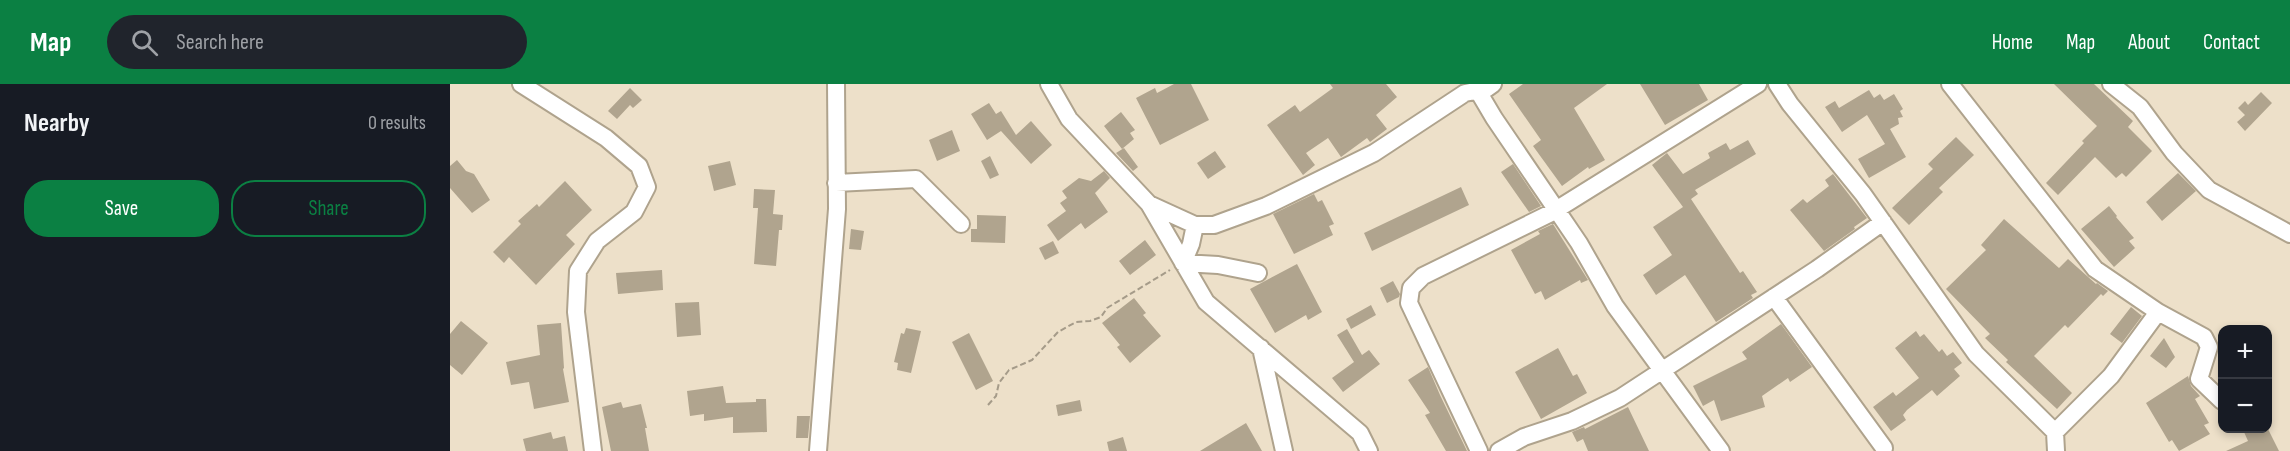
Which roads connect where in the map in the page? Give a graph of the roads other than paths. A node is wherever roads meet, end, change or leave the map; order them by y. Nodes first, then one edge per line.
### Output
1 (521, 84) edge
2 (836, 84) edge
3 (1049, 84) edge
4 (1493, 84) edge
5 (1758, 84) edge
6 (1777, 84) edge
7 (1950, 84) edge
8 (2111, 84) edge
9 (1478, 90) junction
10 (837, 183) junction
11 (1149, 204) junction
12 (1558, 209) junction
13 (1883, 222) junction
14 (961, 224) dead end
15 (1195, 225) junction
16 (2289, 231) edge
17 (1183, 263) junction
18 (1258, 273) dead end
19 (1774, 297) junction
20 (2158, 312) junction
21 (1261, 348) junction
22 (1664, 371) junction
23 (2218, 396) edge
24 (2055, 432) junction
25 (1884, 447) dead end
26 (593, 451) edge
27 (818, 451) edge
28 (1284, 451) edge
29 (1369, 451) edge
30 (1479, 451) edge
31 (1499, 451) edge
32 (1721, 451) edge
33 (2056, 451) edge

1 - 26 street
2 - 10 street
3 - 11 street
4 - 9 street
5 - 12 street
6 - 13 street
7 - 20 street
8 - 16 street
9 - 12 street
9 - 15 street
10 - 14 street
10 - 27 street
11 - 15 street
11 - 17 street
12 - 22 street
12 - 30 street
13 - 19 street
13 - 24 street
15 - 17 street
17 - 18 street
17 - 21 street
19 - 22 street
19 - 25 street
20 - 23 street
20 - 24 street
21 - 28 street
21 - 29 street
22 - 31 street
22 - 32 street
24 - 33 street

